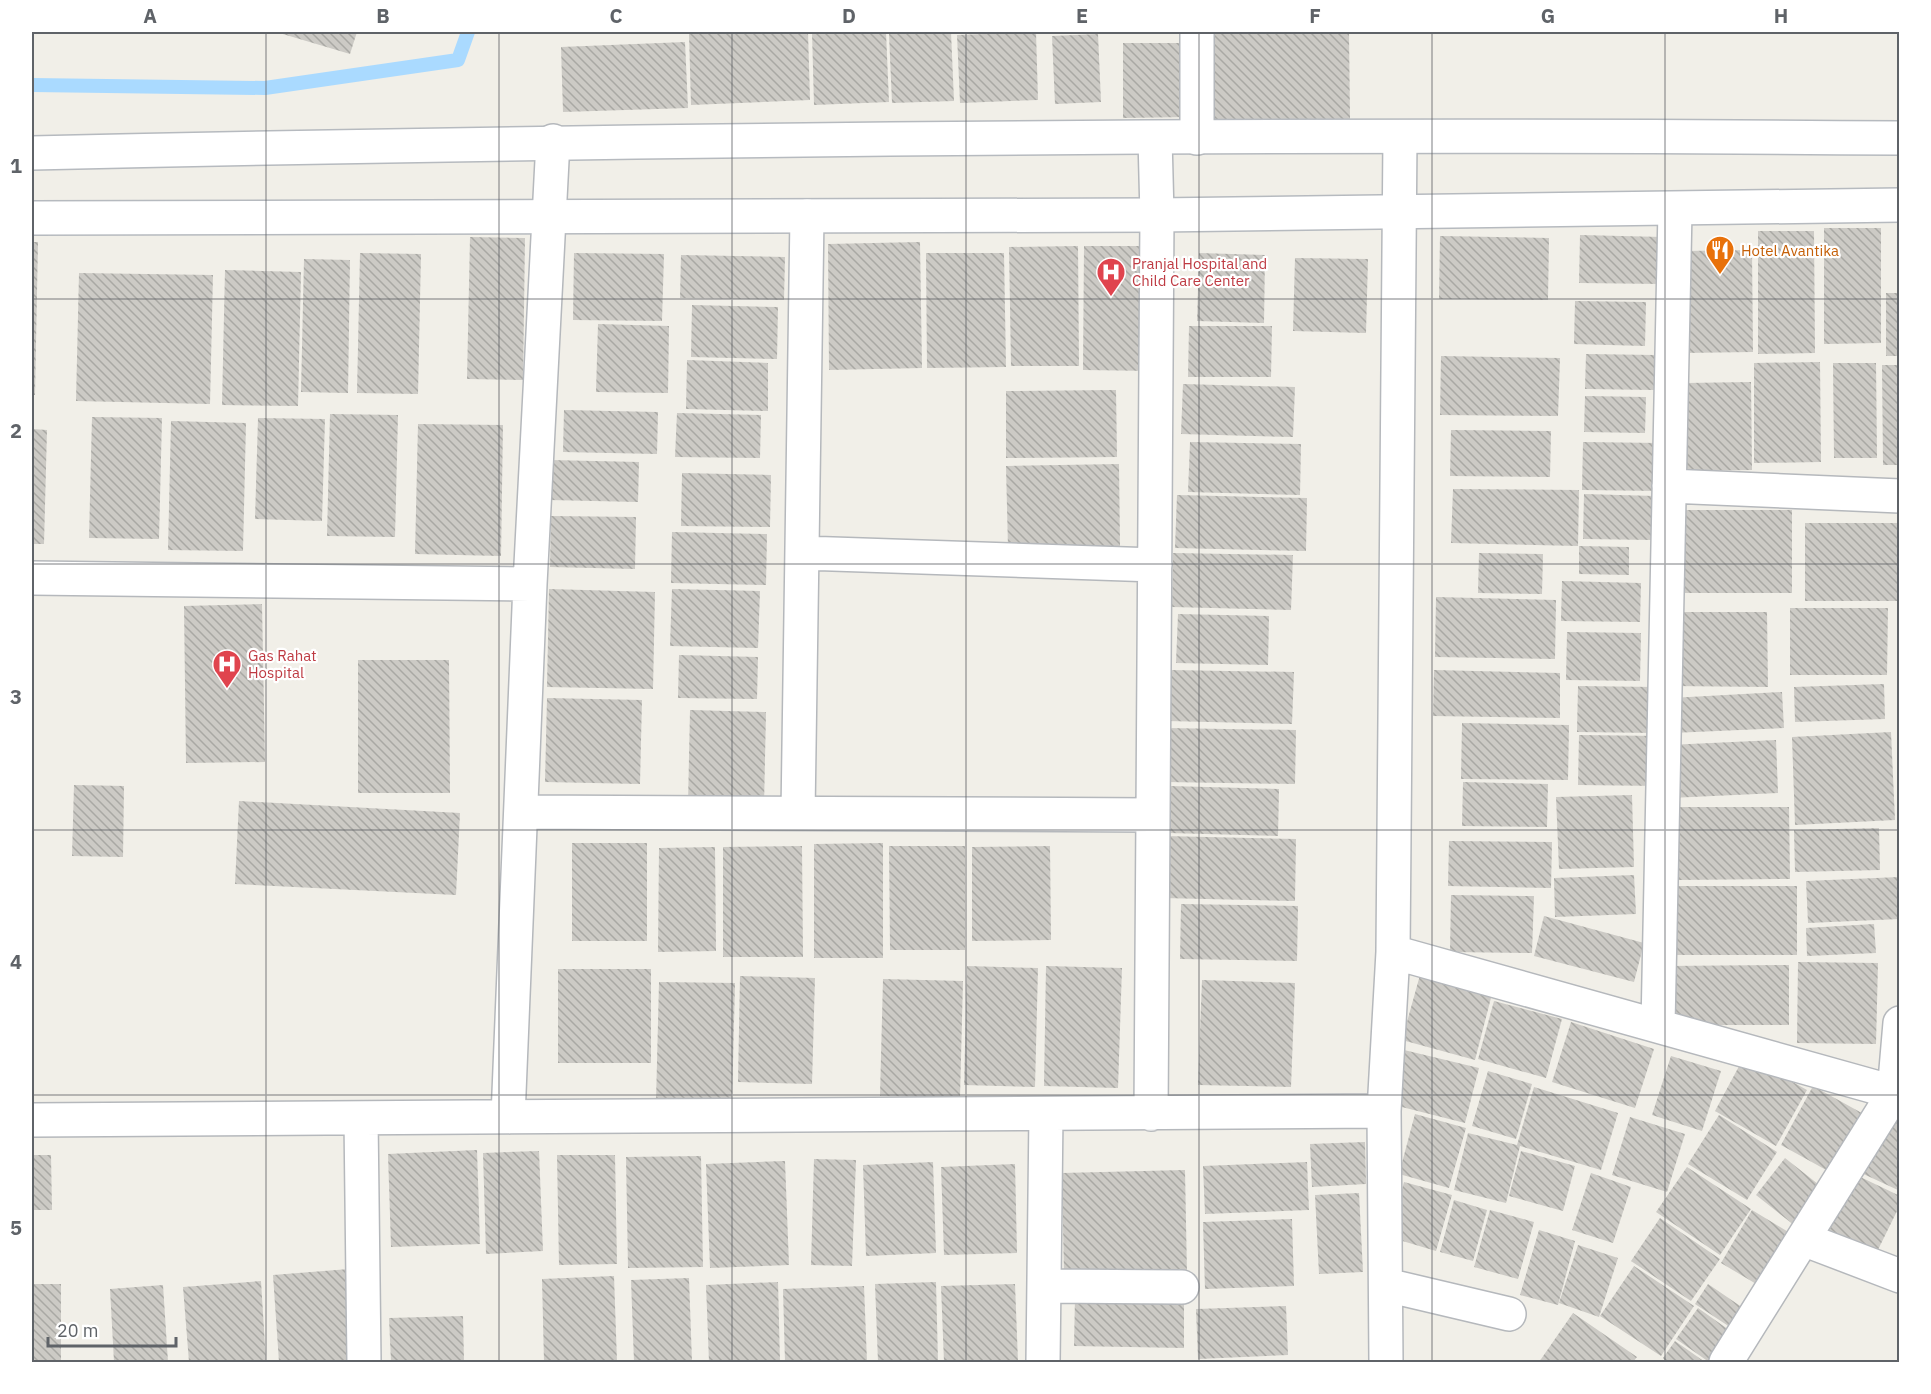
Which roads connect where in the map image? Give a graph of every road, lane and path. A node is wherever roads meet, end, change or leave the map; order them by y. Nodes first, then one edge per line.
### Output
1 (1197, 32) edge
2 (1400, 137) junction
3 (1155, 138) junction
4 (1197, 138) junction
5 (1899, 138) edge
6 (553, 141) junction
7 (32, 153) edge
8 (1899, 205) edge
9 (1400, 210) junction
10 (1675, 210) junction
11 (550, 215) junction
12 (1157, 215) junction
13 (807, 216) junction
14 (32, 218) edge
15 (1669, 486) junction
16 (1899, 496) edge
17 (803, 554) junction
18 (1155, 565) junction
19 (32, 578) edge
20 (530, 584) junction
21 (521, 812) junction
22 (798, 813) junction
23 (1153, 815) junction
24 (1393, 952) junction
25 (1899, 1023) edge
26 (1658, 1026) junction
27 (1897, 1094) edge
28 (1384, 1111) junction
29 (1046, 1114) junction
30 (1151, 1114) junction
31 (508, 1117) junction
32 (362, 1118) junction
33 (32, 1120) edge
34 (1803, 1239) junction
35 (1899, 1276) edge
36 (1386, 1285) junction
37 (1044, 1286) junction
38 (1182, 1287) dead end
39 (1509, 1314) dead end
40 (364, 1362) edge
41 (1043, 1362) edge
42 (1386, 1362) edge
43 (1726, 1362) edge

1 - 4 street
2 - 4 street
2 - 5 street
2 - 9 street
3 - 4 street
3 - 6 street
3 - 12 street
6 - 7 street
6 - 11 street
8 - 10 street
9 - 10 street
9 - 12 street
9 - 24 street
10 - 15 street
11 - 13 street
11 - 14 street
11 - 20 street
12 - 13 street
12 - 18 street
13 - 17 street
15 - 16 street
15 - 26 street
17 - 18 street
17 - 22 street
18 - 23 street
19 - 20 street
20 - 21 street
21 - 22 street
21 - 31 street
22 - 23 street
23 - 30 street
24 - 26 street
24 - 28 street
25 - 27 street
26 - 27 street
27 - 34 street
28 - 30 street
28 - 36 street
29 - 30 street
29 - 31 street
29 - 37 street
31 - 32 street
32 - 33 street
32 - 40 street
34 - 35 street
34 - 43 street
36 - 39 street
36 - 42 street
37 - 38 street
37 - 41 street

